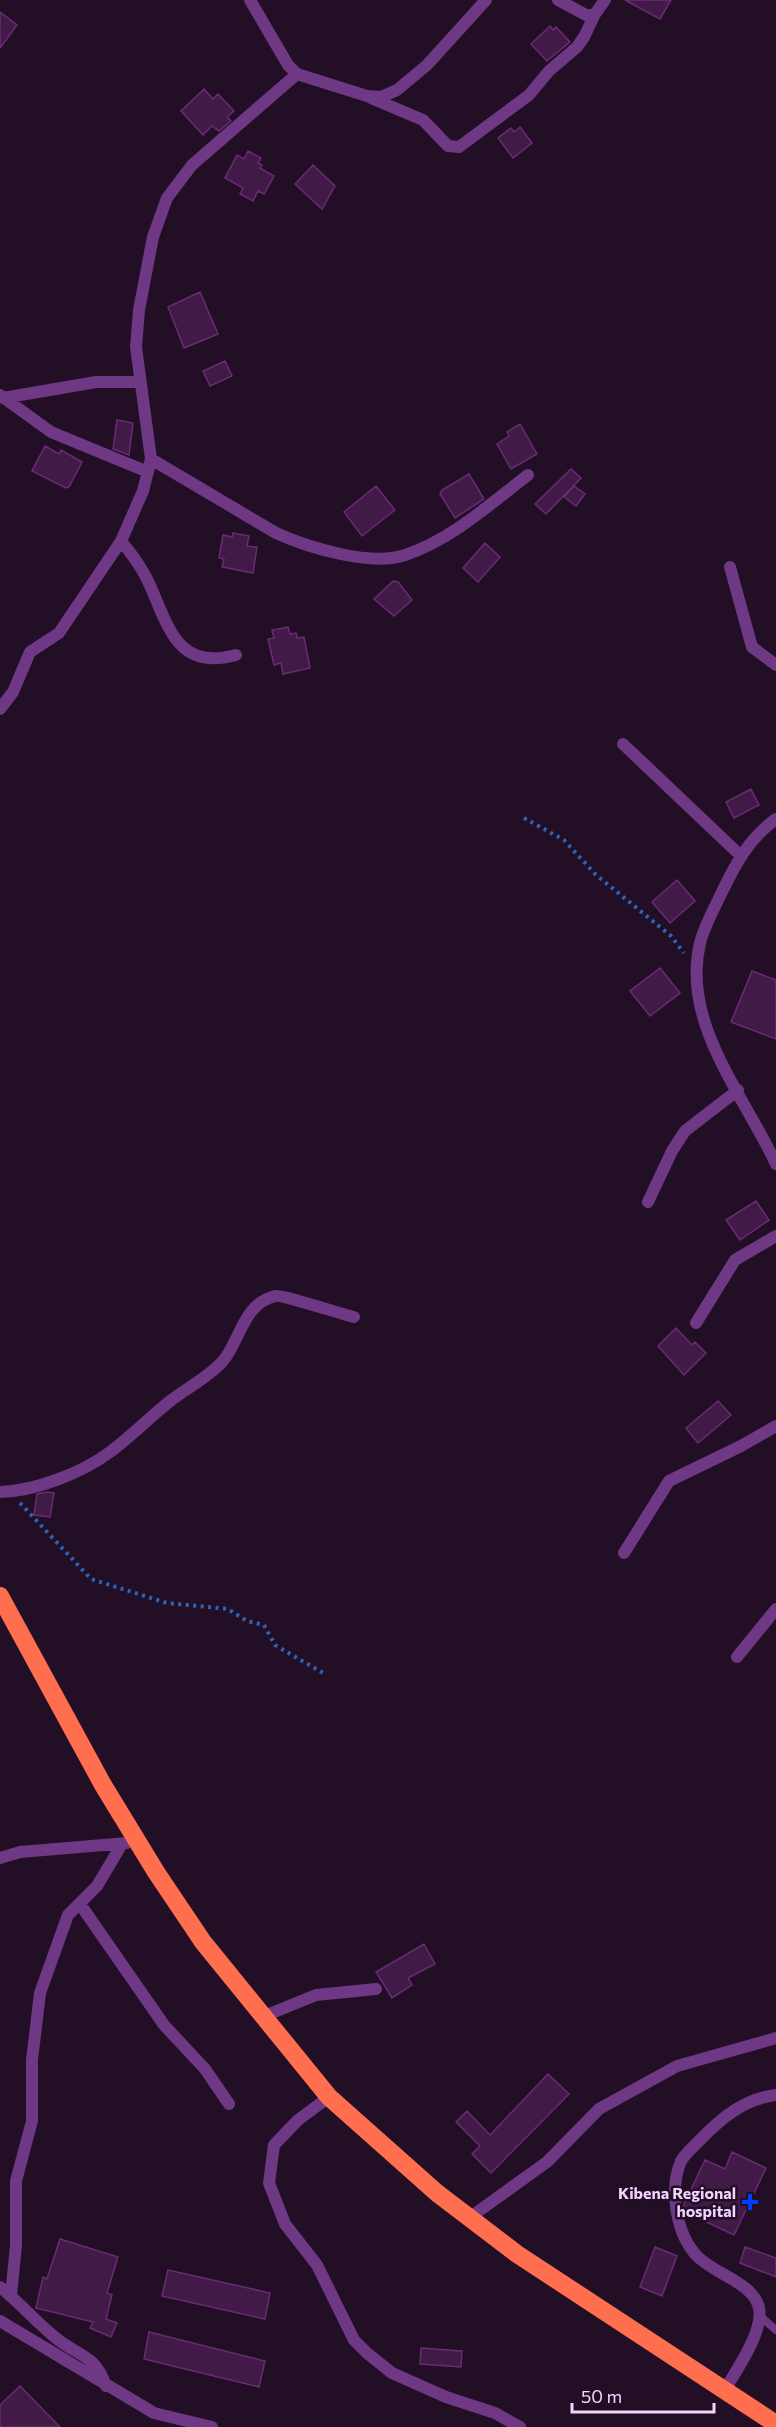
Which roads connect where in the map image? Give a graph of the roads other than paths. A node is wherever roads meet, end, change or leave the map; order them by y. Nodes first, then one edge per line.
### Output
1 (250, 0) edge
2 (486, 0) edge
3 (558, 0) edge
4 (605, 0) edge
5 (595, 14) junction
6 (297, 74) junction
7 (368, 96) junction
8 (140, 382) junction
9 (2, 397) edge
10 (151, 459) junction
11 (148, 472) junction
12 (528, 475) dead end
13 (120, 541) junction
14 (729, 567) dead end
15 (236, 655) dead end
16 (776, 665) edge
17 (0, 709) edge
18 (623, 744) dead end
19 (776, 819) edge
20 (741, 856) junction
21 (738, 1090) junction
22 (776, 1164) edge
23 (648, 1202) dead end
24 (776, 1236) edge
25 (354, 1317) dead end
26 (696, 1323) dead end
27 (776, 1425) edge
28 (0, 1492) edge
29 (624, 1553) dead end
30 (0, 1598) edge
31 (776, 1609) edge
32 (737, 1657) dead end
33 (130, 1843) junction
34 (0, 1858) edge
35 (80, 1904) junction
36 (376, 1989) dead end
37 (261, 2017) junction
38 (776, 2038) edge
39 (776, 2095) edge
40 (329, 2097) junction
41 (229, 2104) dead end
42 (469, 2217) junction
43 (0, 2287) edge
44 (11, 2296) junction
45 (760, 2317) junction
46 (0, 2321) edge
47 (776, 2330) edge
48 (106, 2386) junction
49 (724, 2391) junction
50 (776, 2424) edge
51 (196, 2426) edge
52 (212, 2427) edge
53 (520, 2427) edge

1 - 6 street
2 - 7 street
3 - 5 street
4 - 5 street
5 - 7 street
6 - 7 street
6 - 8 street
8 - 9 street
8 - 10 street
9 - 11 street
10 - 11 street
10 - 12 street
11 - 13 street
13 - 15 street
13 - 17 street
14 - 16 street
18 - 20 street
19 - 20 street
20 - 21 street
21 - 22 street
21 - 23 street
24 - 26 street
25 - 28 street
27 - 29 street
30 - 33 highway
31 - 32 street
33 - 34 street
33 - 35 street
33 - 37 highway
35 - 41 street
35 - 44 street
36 - 37 street
37 - 40 highway
38 - 42 street
39 - 45 street
40 - 42 highway
40 - 53 street
42 - 49 highway
43 - 44 street
44 - 48 street
45 - 47 lane
45 - 49 street
46 - 48 street
48 - 51 street
49 - 50 highway
51 - 52 street

